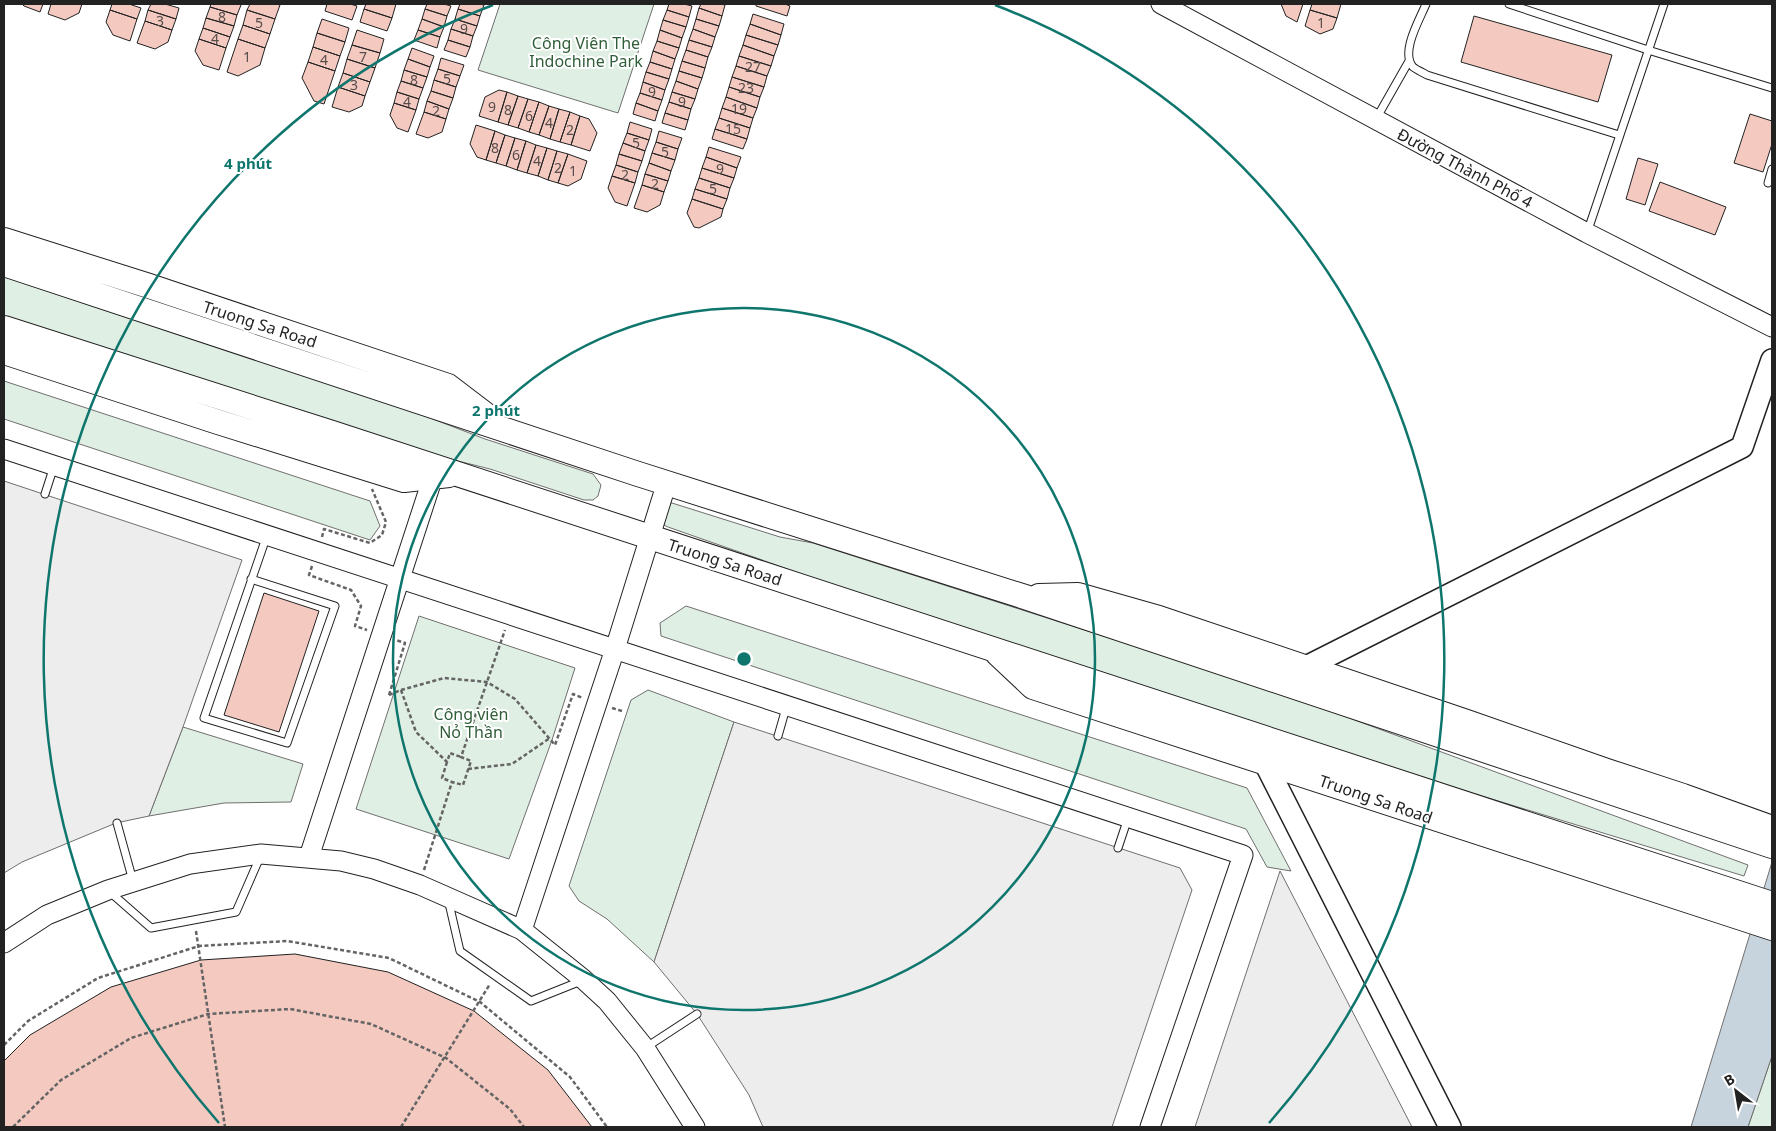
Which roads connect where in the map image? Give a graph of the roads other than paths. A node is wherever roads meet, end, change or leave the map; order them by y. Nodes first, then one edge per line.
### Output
1 (1161, 4) edge
2 (1426, 4) edge
3 (1509, 4) edge
4 (1664, 4) edge
5 (1648, 50) junction
6 (1409, 61) junction
7 (1772, 88) edge
8 (1376, 120) junction
9 (1619, 135) junction
10 (1772, 169) edge
11 (1768, 183) dead end
12 (1587, 234) junction
13 (4, 240) edge
14 (4, 264) edge
15 (1772, 327) edge
16 (4, 328) edge
17 (4, 352) edge
18 (1772, 360) edge
19 (372, 361) junction
20 (364, 384) junction
21 (506, 430) junction
22 (328, 443) junction
23 (4, 449) edge
24 (55, 465) junction
25 (459, 474) junction
26 (432, 477) junction
27 (667, 482) junction
28 (45, 494) dead end
29 (267, 535) junction
30 (650, 537) junction
31 (400, 578) junction
32 (251, 579) junction
33 (1025, 597) junction
34 (615, 649) junction
35 (992, 649) junction
36 (1306, 668) junction
37 (786, 705) junction
38 (778, 736) dead end
39 (1265, 763) junction
40 (1128, 818) junction
41 (116, 823) dead end
42 (1769, 836) edge
43 (1118, 848) dead end
44 (261, 854) junction
45 (308, 857) junction
46 (133, 881) junction
47 (108, 890) junction
48 (447, 896) junction
49 (1772, 904) edge
50 (1742, 907) junction
51 (1772, 928) edge
52 (522, 930) junction
53 (4, 943) edge
54 (584, 979) junction
55 (697, 1014) dead end
56 (645, 1048) junction
57 (695, 1127) edge
58 (1150, 1127) edge
59 (1450, 1127) edge

1 - 8 street, Đường Thành Phố 4
2 - 6 lane
3 - 5 lane
4 - 5 lane
5 - 7 lane
5 - 9 lane
6 - 8 lane
6 - 9 lane
8 - 12 street, Đường Thành Phố 4
9 - 12 lane
10 - 11 lane
12 - 15 street, Đường Thành Phố 4
13 - 19 highway, Truong Sa Road
14 - 20 highway, Truong Sa Road
16 - 22 highway, Truong Sa Road
17 - 22 highway, Truong Sa Road
18 - 36 main road
19 - 20 highway
19 - 21 highway, Truong Sa Road
20 - 21 highway, Truong Sa Road
21 - 27 highway, Truong Sa Road
22 - 25 highway, Truong Sa Road
22 - 26 highway, Truong Sa Road
23 - 24 street
24 - 28 lane
24 - 29 street
25 - 26 highway, Truong Sa Road
25 - 30 highway, Truong Sa Road
26 - 31 street
27 - 30 street
27 - 33 highway, Truong Sa Road
29 - 31 street
29 - 32 lane
30 - 34 street
30 - 35 highway, Truong Sa Road
31 - 34 street
31 - 45 street
32 - 32 lane
33 - 36 highway, Truong Sa Road
33 - 42 highway, Truong Sa Road
34 - 37 street
34 - 52 street
35 - 39 highway, Truong Sa Road
35 - 50 highway, Truong Sa Road
36 - 42 highway, Truong Sa Road
37 - 38 lane
37 - 40 street
39 - 50 highway, Truong Sa Road
39 - 59 main road
40 - 43 lane
40 - 58 street
41 - 46 lane
44 - 45 street
44 - 46 street
44 - 47 lane
45 - 48 street
46 - 47 street
47 - 53 street
48 - 52 street
48 - 54 lane
49 - 50 highway, Truong Sa Road
50 - 51 highway, Truong Sa Road
52 - 54 street
54 - 56 street
55 - 56 lane
56 - 57 street

